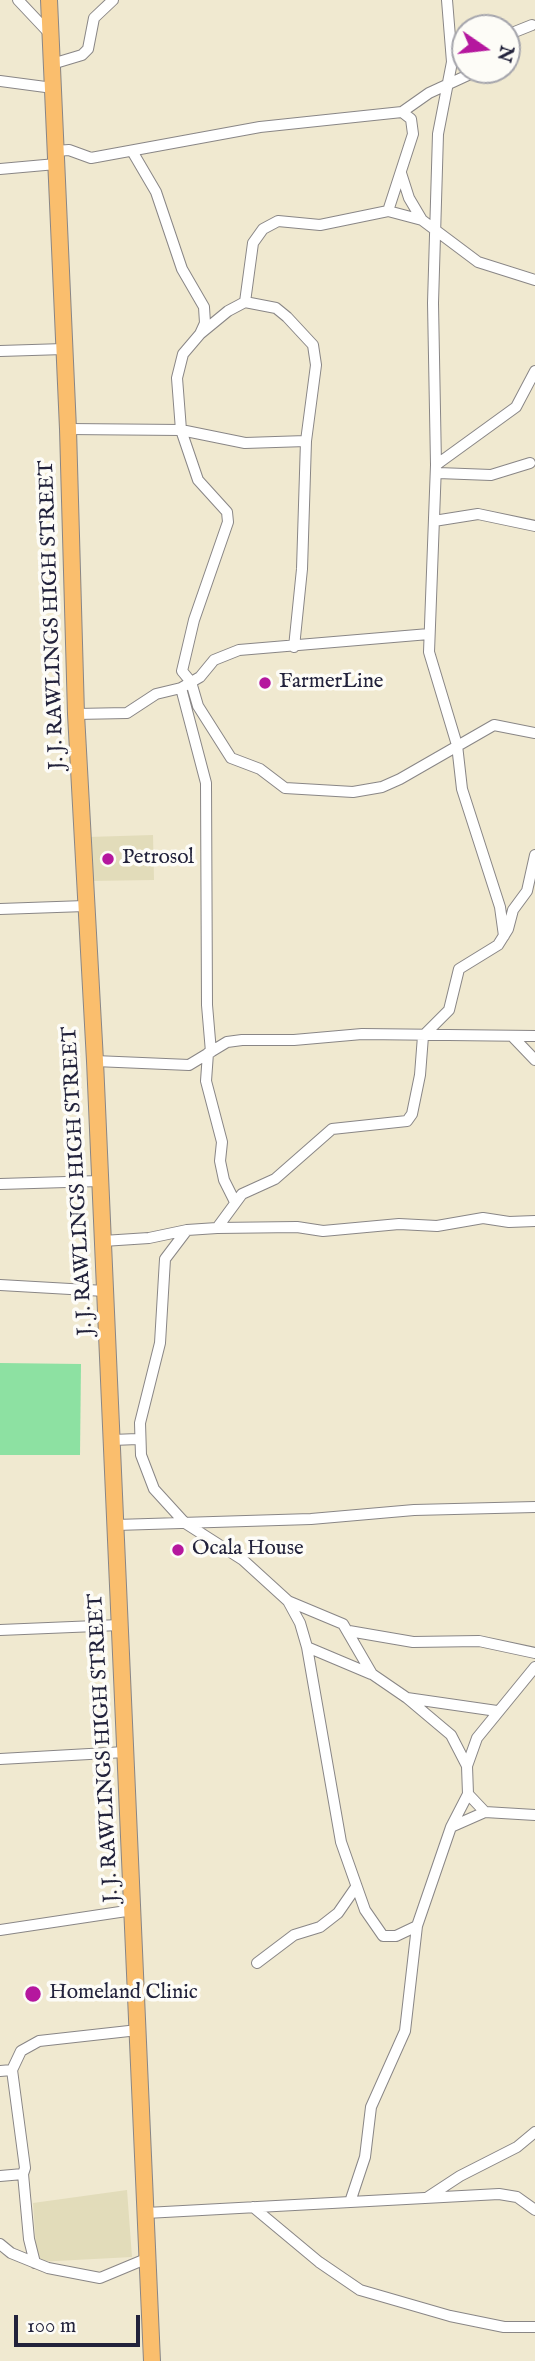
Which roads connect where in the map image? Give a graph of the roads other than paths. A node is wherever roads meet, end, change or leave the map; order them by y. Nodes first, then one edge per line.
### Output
1 (18, 0) edge
2 (48, 0) edge
3 (113, 0) edge
4 (447, 0) edge
5 (532, 25) dead end
6 (521, 29) edge
7 (50, 35) junction
8 (52, 64) junction
9 (0, 80) edge
10 (451, 84) edge
11 (447, 86) junction
12 (53, 88) junction
13 (402, 112) junction
14 (132, 151) junction
15 (56, 158) junction
16 (0, 169) edge
17 (401, 172) junction
18 (387, 211) junction
19 (422, 220) junction
20 (435, 231) junction
21 (535, 280) edge
22 (245, 302) junction
23 (200, 334) junction
24 (64, 349) junction
25 (0, 351) edge
26 (535, 371) edge
27 (68, 429) junction
28 (181, 430) junction
29 (306, 440) junction
30 (530, 463) dead end
31 (437, 469) junction
32 (433, 521) junction
33 (535, 526) edge
34 (429, 634) junction
35 (294, 647) junction
36 (191, 682) junction
37 (181, 688) junction
38 (76, 714) junction
39 (535, 733) edge
40 (457, 745) junction
41 (535, 855) edge
42 (85, 906) junction
43 (0, 909) edge
44 (504, 936) junction
45 (423, 1036) junction
46 (512, 1036) junction
47 (535, 1036) edge
48 (209, 1052) junction
49 (535, 1060) edge
50 (95, 1061) junction
51 (100, 1181) junction
52 (0, 1184) edge
53 (235, 1202) junction
54 (535, 1221) edge
55 (217, 1227) junction
56 (187, 1230) junction
57 (103, 1241) junction
58 (0, 1285) edge
59 (105, 1291) junction
60 (138, 1438) junction
61 (112, 1440) junction
62 (535, 1507) edge
63 (185, 1523) junction
64 (116, 1525) junction
65 (288, 1601) junction
66 (120, 1625) junction
67 (0, 1630) edge
68 (349, 1631) junction
69 (307, 1647) junction
70 (535, 1654) edge
71 (535, 1667) edge
72 (372, 1674) junction
73 (407, 1698) junction
74 (497, 1711) junction
75 (125, 1752) junction
76 (0, 1759) edge
77 (467, 1766) junction
78 (468, 1794) junction
79 (485, 1812) junction
80 (535, 1815) edge
81 (451, 1827) junction
82 (356, 1887) junction
83 (133, 1910) junction
84 (417, 1926) junction
85 (0, 1930) edge
86 (257, 1963) dead end
87 (138, 2030) junction
88 (12, 2070) junction
89 (0, 2071) edge
90 (535, 2133) edge
91 (23, 2174) junction
92 (0, 2176) edge
93 (426, 2198) junction
94 (350, 2202) junction
95 (253, 2207) junction
96 (535, 2210) edge
97 (146, 2213) junction
98 (0, 2244) edge
99 (148, 2258) junction
100 (35, 2263) junction
101 (535, 2327) edge
102 (152, 2361) edge

1 - 7 street
2 - 7 main road, J. J. RAWLINGS HIGH STREET
3 - 8 street
4 - 11 street
5 - 6 street
7 - 8 main road, J. J. RAWLINGS HIGH STREET
8 - 12 main road, J. J. RAWLINGS HIGH STREET
9 - 12 street
10 - 11 street
11 - 13 street
11 - 20 street
12 - 15 main road, J. J. RAWLINGS HIGH STREET
13 - 14 street
13 - 17 street
14 - 15 street
14 - 23 street
15 - 16 street
15 - 24 main road, J. J. RAWLINGS HIGH STREET
17 - 18 street
17 - 19 street
18 - 19 street
18 - 22 street
19 - 20 street
20 - 21 street
20 - 31 street
22 - 23 street
22 - 29 street
23 - 28 street
24 - 25 street
24 - 27 main road, J. J. RAWLINGS HIGH STREET
26 - 31 street
27 - 28 street
27 - 38 main road, J. J. RAWLINGS HIGH STREET
28 - 29 street
28 - 36 street
29 - 35 street
30 - 31 street
31 - 32 street
32 - 33 street
32 - 34 street
34 - 35 street
34 - 40 street
35 - 36 street
36 - 37 street
36 - 40 street
37 - 38 street
37 - 48 street
38 - 42 main road, J. J. RAWLINGS HIGH STREET
39 - 40 street
40 - 44 street
41 - 44 street
42 - 43 street
42 - 50 main road, J. J. RAWLINGS HIGH STREET
44 - 45 street
45 - 46 street
45 - 48 street
45 - 53 street
46 - 47 street
46 - 49 street
48 - 50 street
48 - 53 street
50 - 51 main road, J. J. RAWLINGS HIGH STREET
51 - 52 street
51 - 57 main road, J. J. RAWLINGS HIGH STREET
53 - 55 street
54 - 55 street
55 - 56 street
56 - 57 street
56 - 60 street
57 - 59 main road, J. J. RAWLINGS HIGH STREET
58 - 59 street
59 - 61 main road, J. J. RAWLINGS HIGH STREET
60 - 61 street
60 - 63 street
61 - 64 main road, J. J. RAWLINGS HIGH STREET
62 - 63 street
63 - 64 street
63 - 65 street
64 - 66 main road, J. J. RAWLINGS HIGH STREET
65 - 68 street
65 - 69 street
66 - 67 street
66 - 75 main road, J. J. RAWLINGS HIGH STREET
68 - 70 street
68 - 72 street
69 - 72 street
69 - 82 street
71 - 74 street
72 - 73 street
73 - 74 street
73 - 77 street
74 - 77 street
75 - 76 street
75 - 83 main road, J. J. RAWLINGS HIGH STREET
77 - 78 street
78 - 79 street
78 - 81 street
79 - 80 street
79 - 81 street
81 - 84 street
82 - 84 street
82 - 86 street
83 - 85 street
83 - 87 main road, J. J. RAWLINGS HIGH STREET
84 - 94 street
87 - 88 street
87 - 97 main road, J. J. RAWLINGS HIGH STREET
88 - 89 street
88 - 91 street
90 - 93 street
91 - 92 street
91 - 100 street
93 - 94 street
93 - 96 street
94 - 95 street
95 - 97 street
95 - 101 street
97 - 99 main road, J. J. RAWLINGS HIGH STREET
98 - 100 street
99 - 100 street
99 - 102 main road, J. J. RAWLINGS HIGH STREET

